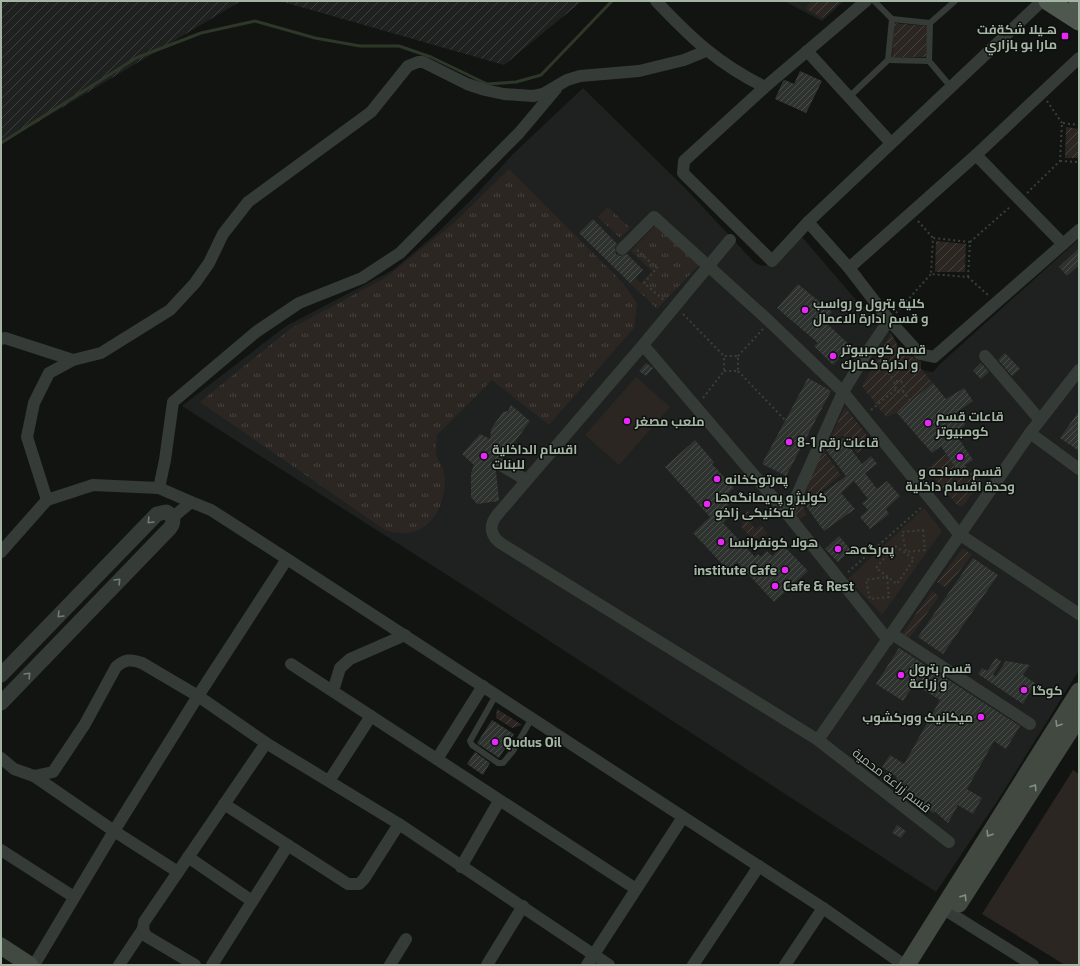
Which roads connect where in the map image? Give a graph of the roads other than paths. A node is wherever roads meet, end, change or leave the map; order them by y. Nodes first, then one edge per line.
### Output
1 (656, 1) edge
2 (866, 1) edge
3 (874, 1) edge
4 (955, 1) edge
5 (1042, 1) edge
6 (1048, 1) edge
7 (892, 19) junction
8 (1079, 21) edge
9 (930, 23) junction
10 (706, 51) junction
11 (806, 51) junction
12 (1079, 58) edge
13 (888, 60) junction
14 (929, 61) junction
15 (561, 84) junction
16 (765, 87) junction
17 (951, 87) junction
18 (849, 97) junction
19 (891, 142) junction
20 (976, 155) junction
21 (808, 222) junction
22 (1079, 230) edge
23 (730, 240) dead end
24 (1063, 244) junction
25 (622, 249) dead end
26 (708, 266) junction
27 (849, 268) junction
28 (889, 320) junction
29 (1, 339) edge
30 (643, 345) junction
31 (985, 356) dead end
32 (73, 360) junction
33 (1079, 370) edge
34 (843, 392) junction
35 (1040, 420) junction
36 (1030, 433) junction
37 (499, 464) dead end
38 (1079, 469) edge
39 (526, 480) junction
40 (159, 488) junction
41 (47, 500) junction
42 (191, 502) junction
43 (788, 515) junction
44 (172, 518) junction
45 (959, 534) junction
46 (1, 552) edge
47 (287, 559) junction
48 (1079, 614) edge
49 (405, 635) junction
50 (890, 637) junction
51 (291, 664) dead end
52 (1, 675) edge
53 (483, 686) junction
54 (333, 691) junction
55 (1079, 691) edge
56 (496, 695) junction
57 (198, 696) junction
58 (1, 703) edge
59 (371, 716) junction
60 (1079, 716) edge
61 (532, 718) junction
62 (1030, 724) dead end
63 (818, 740) junction
64 (266, 743) junction
65 (1, 758) edge
66 (437, 759) junction
67 (34, 776) junction
68 (329, 781) junction
69 (499, 801) junction
70 (224, 804) junction
71 (683, 817) junction
72 (399, 824) junction
73 (114, 832) junction
74 (950, 842) dead end
75 (288, 845) junction
76 (1, 850) edge
77 (188, 858) junction
78 (759, 866) junction
79 (461, 867) junction
80 (178, 872) junction
81 (636, 889) junction
82 (74, 897) junction
83 (252, 901) junction
84 (523, 906) junction
85 (823, 908) junction
86 (947, 912) junction
87 (143, 929) junction
88 (406, 939) dead end
89 (1, 946) edge
90 (594, 955) junction
91 (1018, 961) edge
92 (30, 965) edge
93 (34, 965) edge
94 (119, 965) edge
95 (195, 965) edge
96 (212, 965) edge
97 (390, 965) edge
98 (487, 965) edge
99 (587, 965) edge
100 (609, 965) edge
101 (693, 965) edge
102 (785, 965) edge
103 (904, 965) edge
104 (908, 965) edge
105 (920, 965) edge
106 (1033, 965) edge

1 - 10 street
2 - 11 street
3 - 7 lane
4 - 9 lane
5 - 17 street
6 - 8 main road
7 - 9 lane
7 - 13 lane
9 - 14 lane
10 - 15 street
10 - 16 street
11 - 16 street
11 - 18 street
12 - 20 street
13 - 14 lane
13 - 18 lane
14 - 17 lane
15 - 32 street
15 - 40 street
16 - 21 street
17 - 19 street
18 - 19 street
19 - 21 street
20 - 24 street
20 - 27 street
21 - 27 street
22 - 24 street
23 - 26 street, قسم زراعة محمية
24 - 28 street
25 - 26 street
26 - 30 street, قسم زراعة محمية
26 - 34 street
27 - 28 street
28 - 34 street
29 - 32 street
30 - 39 street, قسم زراعة محمية
30 - 43 street
31 - 35 street
32 - 41 street
33 - 35 street
34 - 43 street
34 - 45 street
35 - 36 street
36 - 38 street
36 - 45 street
37 - 39 street
39 - 63 street, قسم زراعة محمية
40 - 41 street
40 - 42 street
41 - 46 street
42 - 44 street
42 - 47 street
43 - 50 street
44 -> 52 street
58 -> 44 street
45 - 48 street
45 - 50 street
47 - 49 street
47 - 57 street
49 - 53 street
49 - 54 street
50 - 62 street
50 - 63 street
51 - 54 street
53 - 56 street
53 - 66 street
54 - 59 street
55 -> 86 main road
56 - 61 street
56 - 61 lane
57 - 64 street
57 - 67 street
57 - 73 street
59 - 66 street
59 - 68 street
86 -> 60 main road
61 - 71 street
63 - 74 street, قسم زراعة محمية
64 - 68 street
64 - 70 street
65 - 67 street
66 - 69 street
67 - 73 street
68 - 72 street
69 - 79 street
69 - 81 street
70 - 75 street
70 - 77 street
71 - 78 street
71 - 81 street
72 - 75 street
72 - 79 street
73 - 80 street
73 - 82 street
75 - 83 street
76 - 82 street
77 - 80 street
77 - 83 street
78 - 85 street
78 - 101 street
79 - 84 street
80 - 87 street
81 - 90 street
82 - 93 street
83 - 96 street
84 - 90 street
84 - 98 street
85 - 102 street
85 - 103 street
86 - 91 street
86 - 104 main road
86 - 105 main road
87 - 94 street
87 - 95 street
88 - 97 street
89 - 92 main road
90 - 99 street
90 - 100 street
91 - 106 street

